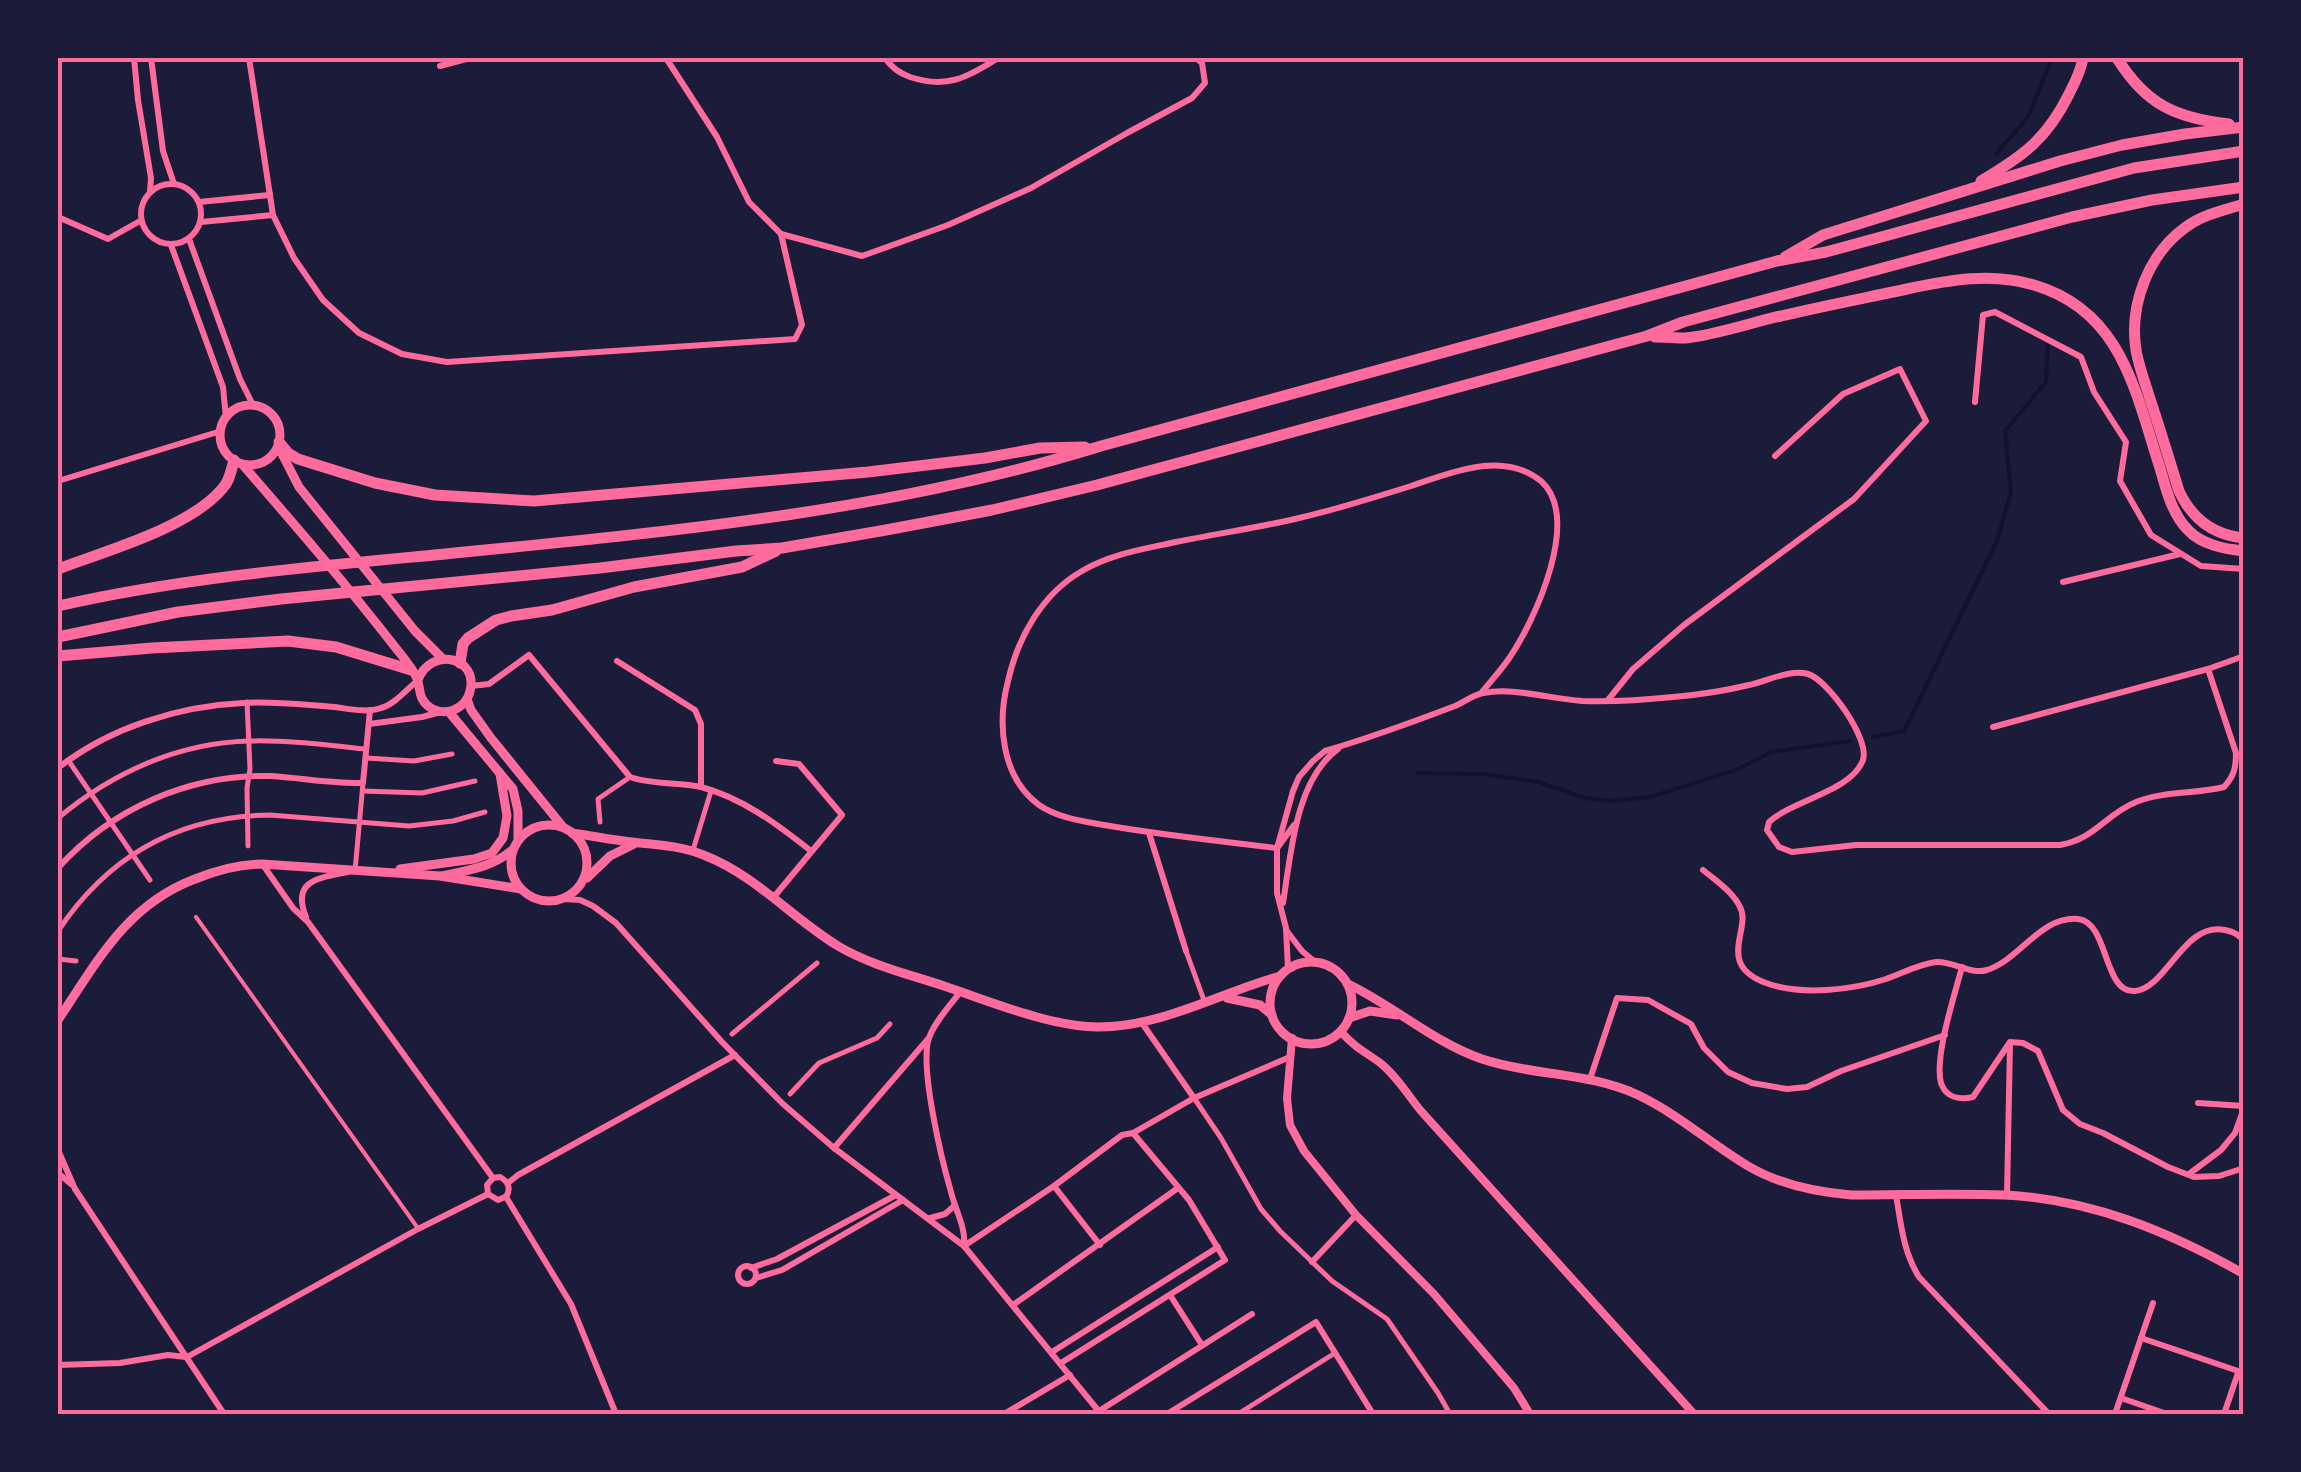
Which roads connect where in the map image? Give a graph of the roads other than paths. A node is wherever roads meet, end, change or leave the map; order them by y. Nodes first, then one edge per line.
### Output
1 (134, 58) edge
2 (151, 58) edge
3 (249, 58) edge
4 (470, 58) edge
5 (666, 58) edge
6 (886, 58) edge
7 (998, 58) edge
8 (1196, 58) edge
9 (2084, 58) edge
10 (2118, 58) edge
11 (440, 66) dead end
12 (2244, 126) edge
13 (2244, 151) edge
14 (174, 184) junction
15 (2244, 187) edge
16 (1966, 190) junction
17 (150, 192) junction
18 (270, 195) junction
19 (199, 202) junction
20 (2244, 204) edge
21 (273, 214) junction
22 (58, 217) edge
23 (140, 221) junction
24 (201, 222) junction
25 (781, 234) junction
26 (189, 239) junction
27 (171, 245) junction
28 (1777, 261) junction
29 (1647, 336) junction
30 (1975, 402) dead end
31 (253, 405) junction
32 (226, 418) junction
33 (221, 430) junction
34 (279, 444) junction
35 (1100, 446) junction
36 (1775, 456) dead end
37 (238, 462) junction
38 (58, 481) edge
39 (2244, 538) edge
40 (782, 548) junction
41 (2244, 550) edge
42 (2181, 554) junction
43 (58, 569) edge
44 (2244, 569) edge
45 (2063, 582) dead end
46 (58, 606) edge
47 (58, 637) edge
48 (58, 656) edge
49 (2244, 656) edge
50 (443, 658) junction
51 (617, 661) dead end
52 (460, 663) junction
53 (2208, 669) junction
54 (415, 675) junction
55 (472, 686) junction
56 (1482, 694) junction
57 (468, 699) junction
58 (1607, 701) junction
59 (247, 702) junction
60 (370, 710) junction
61 (445, 712) junction
62 (368, 724) junction
63 (1993, 727) dead end
64 (248, 741) junction
65 (1344, 746) junction
66 (366, 753) junction
67 (452, 754) dead end
68 (68, 760) junction
69 (776, 761) dead end
70 (58, 768) edge
71 (500, 774) junction
72 (249, 776) junction
73 (630, 778) junction
74 (474, 780) dead end
75 (1295, 786) junction
76 (363, 787) junction
77 (701, 787) junction
78 (712, 791) junction
79 (91, 792) junction
80 (1307, 793) junction
81 (486, 812) dead end
82 (248, 815) junction
83 (1299, 815) junction
84 (58, 818) edge
85 (110, 822) junction
86 (360, 822) junction
87 (600, 822) dead end
88 (567, 830) junction
89 (1149, 833) junction
90 (637, 843) junction
91 (516, 844) junction
92 (248, 846) dead end
93 (1277, 848) junction
94 (693, 851) junction
95 (811, 851) junction
96 (132, 854) junction
97 (262, 864) junction
98 (58, 868) edge
99 (1287, 868) junction
100 (1703, 870) dead end
101 (355, 871) junction
102 (378, 872) junction
103 (440, 876) junction
104 (150, 880) dead end
105 (582, 884) junction
106 (521, 889) junction
107 (774, 898) junction
108 (564, 899) junction
109 (1282, 908) junction
110 (196, 917) dead end
111 (308, 922) junction
112 (1286, 928) junction
113 (58, 931) edge
114 (2244, 941) edge
115 (1186, 950) joint
116 (58, 959) edge
117 (76, 961) dead end
118 (1315, 962) junction
119 (817, 963) dead end
120 (1962, 967) junction
121 (1284, 973) junction
122 (1348, 984) junction
123 (960, 991) junction
124 (1224, 997) junction
125 (1205, 1003) junction
126 (1272, 1016) junction
127 (1400, 1016) junction
128 (1349, 1018) junction
129 (58, 1020) edge
130 (1142, 1022) junction
131 (890, 1024) dead end
132 (1341, 1032) junction
133 (732, 1034) dead end
134 (1945, 1035) junction
135 (929, 1038) junction
136 (1292, 1038) junction
137 (2010, 1042) junction
138 (735, 1055) junction
139 (1290, 1057) junction
140 (1590, 1079) junction
141 (790, 1094) dead end
142 (1194, 1098) junction
143 (2198, 1103) dead end
144 (2244, 1107) edge
145 (1133, 1133) junction
146 (834, 1148) junction
147 (58, 1150) edge
148 (2244, 1168) edge
149 (58, 1173) edge
150 (2188, 1175) junction
151 (493, 1178) junction
152 (508, 1183) junction
153 (1054, 1186) junction
154 (76, 1188) junction
155 (1178, 1188) junction
156 (488, 1194) junction
157 (1896, 1195) junction
158 (2006, 1195) junction
159 (506, 1197) junction
160 (900, 1197) junction
161 (955, 1205) junction
162 (1356, 1216) junction
163 (929, 1218) junction
164 (418, 1230) junction
165 (1100, 1245) junction
166 (964, 1246) junction
167 (1218, 1248) junction
168 (1312, 1262) junction
169 (752, 1268) junction
170 (2244, 1274) edge
171 (756, 1278) junction
172 (1170, 1295) junction
173 (2153, 1302) dead end
174 (1013, 1305) junction
175 (1252, 1314) dead end
176 (2141, 1338) junction
177 (1202, 1345) junction
178 (1052, 1352) junction
179 (1335, 1352) junction
180 (187, 1357) junction
181 (1061, 1363) junction
182 (58, 1365) edge
183 (2241, 1373) edge
184 (1070, 1376) junction
185 (2120, 1398) junction
186 (1100, 1413) edge
187 (224, 1414) edge
188 (616, 1414) edge
189 (1004, 1414) edge
190 (1166, 1414) edge
191 (1238, 1414) edge
192 (1374, 1414) edge
193 (1450, 1414) edge
194 (1530, 1414) edge
195 (1694, 1414) edge
196 (2049, 1414) edge
197 (2115, 1414) edge
198 (2167, 1414) edge
199 (2224, 1414) edge

1 - 17 street
2 - 14 street
3 - 18 street
4 - 11 street
5 - 25 street
6 - 7 street
8 - 25 street
9 - 16 highway
10 - 12 highway
12 - 16 highway
13 - 28 highway
14 - 17 street
14 - 19 street
15 - 29 highway
16 - 28 highway
17 - 23 street
18 - 19 street
18 - 21 street
19 - 24 street
20 - 39 highway
21 - 24 street
21 - 25 street
22 - 23 street
23 - 27 street
24 - 26 street
26 - 27 street
26 - 31 street
27 - 32 street
28 - 35 highway
29 - 40 highway
29 - 41 highway
30 - 42 street
31 - 32 main road
31 - 34 main road
32 - 33 main road
33 - 37 main road
33 - 38 street
34 - 35 highway
34 - 37 main road
34 - 50 main road
35 - 46 highway
36 - 58 street
37 - 43 highway
37 - 54 main road
40 - 47 highway
40 - 52 highway
42 - 44 street
42 - 45 street
48 - 54 highway
49 - 53 street
50 - 52 main road
50 - 54 main road
51 - 77 street
52 - 55 main road
53 - 58 street
53 - 63 street
54 - 60 street
54 - 61 main road
55 - 57 main road
55 - 73 street
56 - 58 street
56 - 65 street
56 - 89 street
57 - 61 main road
57 - 88 main road
59 - 60 street
59 - 64 street
59 - 68 street
60 - 62 street
61 - 62 street
61 - 71 main road
62 - 66 street
64 - 66 street
64 - 72 street
64 - 79 street
65 - 75 street
65 - 80 street
66 - 67 street
66 - 76 street
68 - 70 street
68 - 79 street
69 - 95 street
71 - 91 main road
71 - 102 main road
72 - 76 street
72 - 82 street
72 - 85 street
73 - 77 street
73 - 87 street
74 - 76 street
75 - 80 street
75 - 93 street
76 - 86 street
77 - 78 street
78 - 94 street
78 - 95 street
79 - 84 street
79 - 85 street
80 - 83 street
81 - 86 street
82 - 86 street
82 - 92 street
82 - 96 street
83 - 93 street
83 - 99 street
85 - 96 street
85 - 98 street
86 - 101 street
88 - 90 main road
88 - 91 main road
88 - 105 main road
89 - 93 street
89 - 115 street
90 - 94 main road
90 - 105 main road
91 - 103 main road
91 - 106 main road
93 - 99 street
93 - 109 street
94 - 107 main road
95 - 107 street
96 - 104 street
96 - 113 street
97 - 101 main road
97 - 111 street
97 - 129 main road
99 - 109 street
100 - 120 street
101 - 102 main road
101 - 111 street
102 - 103 main road
103 - 106 main road
105 - 108 main road
106 - 108 main road
107 - 123 main road
108 - 138 street
109 - 112 street
110 - 164 lane
111 - 151 street
112 - 118 street
112 - 121 street
114 - 120 street
115 - 125 street
116 - 117 street
118 - 121 main road
118 - 122 main road
119 - 133 street
120 - 134 street
121 - 124 main road
121 - 126 main road
122 - 127 main road
122 - 128 main road
123 - 130 main road
123 - 135 street
124 - 125 main road
124 - 126 main road
125 - 130 main road
126 - 136 main road
127 - 128 main road
127 - 140 main road
128 - 132 main road
130 - 142 street
131 - 141 street
132 - 136 main road
132 - 195 street
134 - 137 street
134 - 140 street
135 - 146 street
135 - 161 street
136 - 139 street
137 - 150 street
137 - 158 street
138 - 146 street
138 - 152 street
139 - 142 street
139 - 162 street
140 - 157 main road
142 - 145 street
142 - 168 street
143 - 144 street
144 - 150 street
145 - 153 street
145 - 155 street
146 - 160 street
147 - 154 street
148 - 150 street
149 - 154 street
151 - 152 street
151 - 156 street
152 - 159 street
153 - 165 street
153 - 166 street
154 - 180 street
155 - 165 street
155 - 167 street
156 - 159 street
156 - 164 street
157 - 158 main road
157 - 196 street
158 - 170 main road
159 - 188 street
160 - 163 street
160 - 169 street
160 - 171 street
161 - 163 street
161 - 166 street
162 - 168 street
162 - 194 street
163 - 166 street
164 - 180 street
165 - 174 street
166 - 174 street
167 - 172 street
167 - 178 street
168 - 193 street
169 - 171 street
169 - 171 street
172 - 177 street
172 - 181 street
173 - 176 street
174 - 178 street
175 - 177 street
176 - 183 street
176 - 185 street
177 - 186 street
178 - 181 street
179 - 190 street
179 - 191 street
179 - 192 street
180 - 182 street
180 - 187 street
181 - 184 street
183 - 199 street
184 - 186 street
184 - 189 street
185 - 197 street
185 - 198 street

